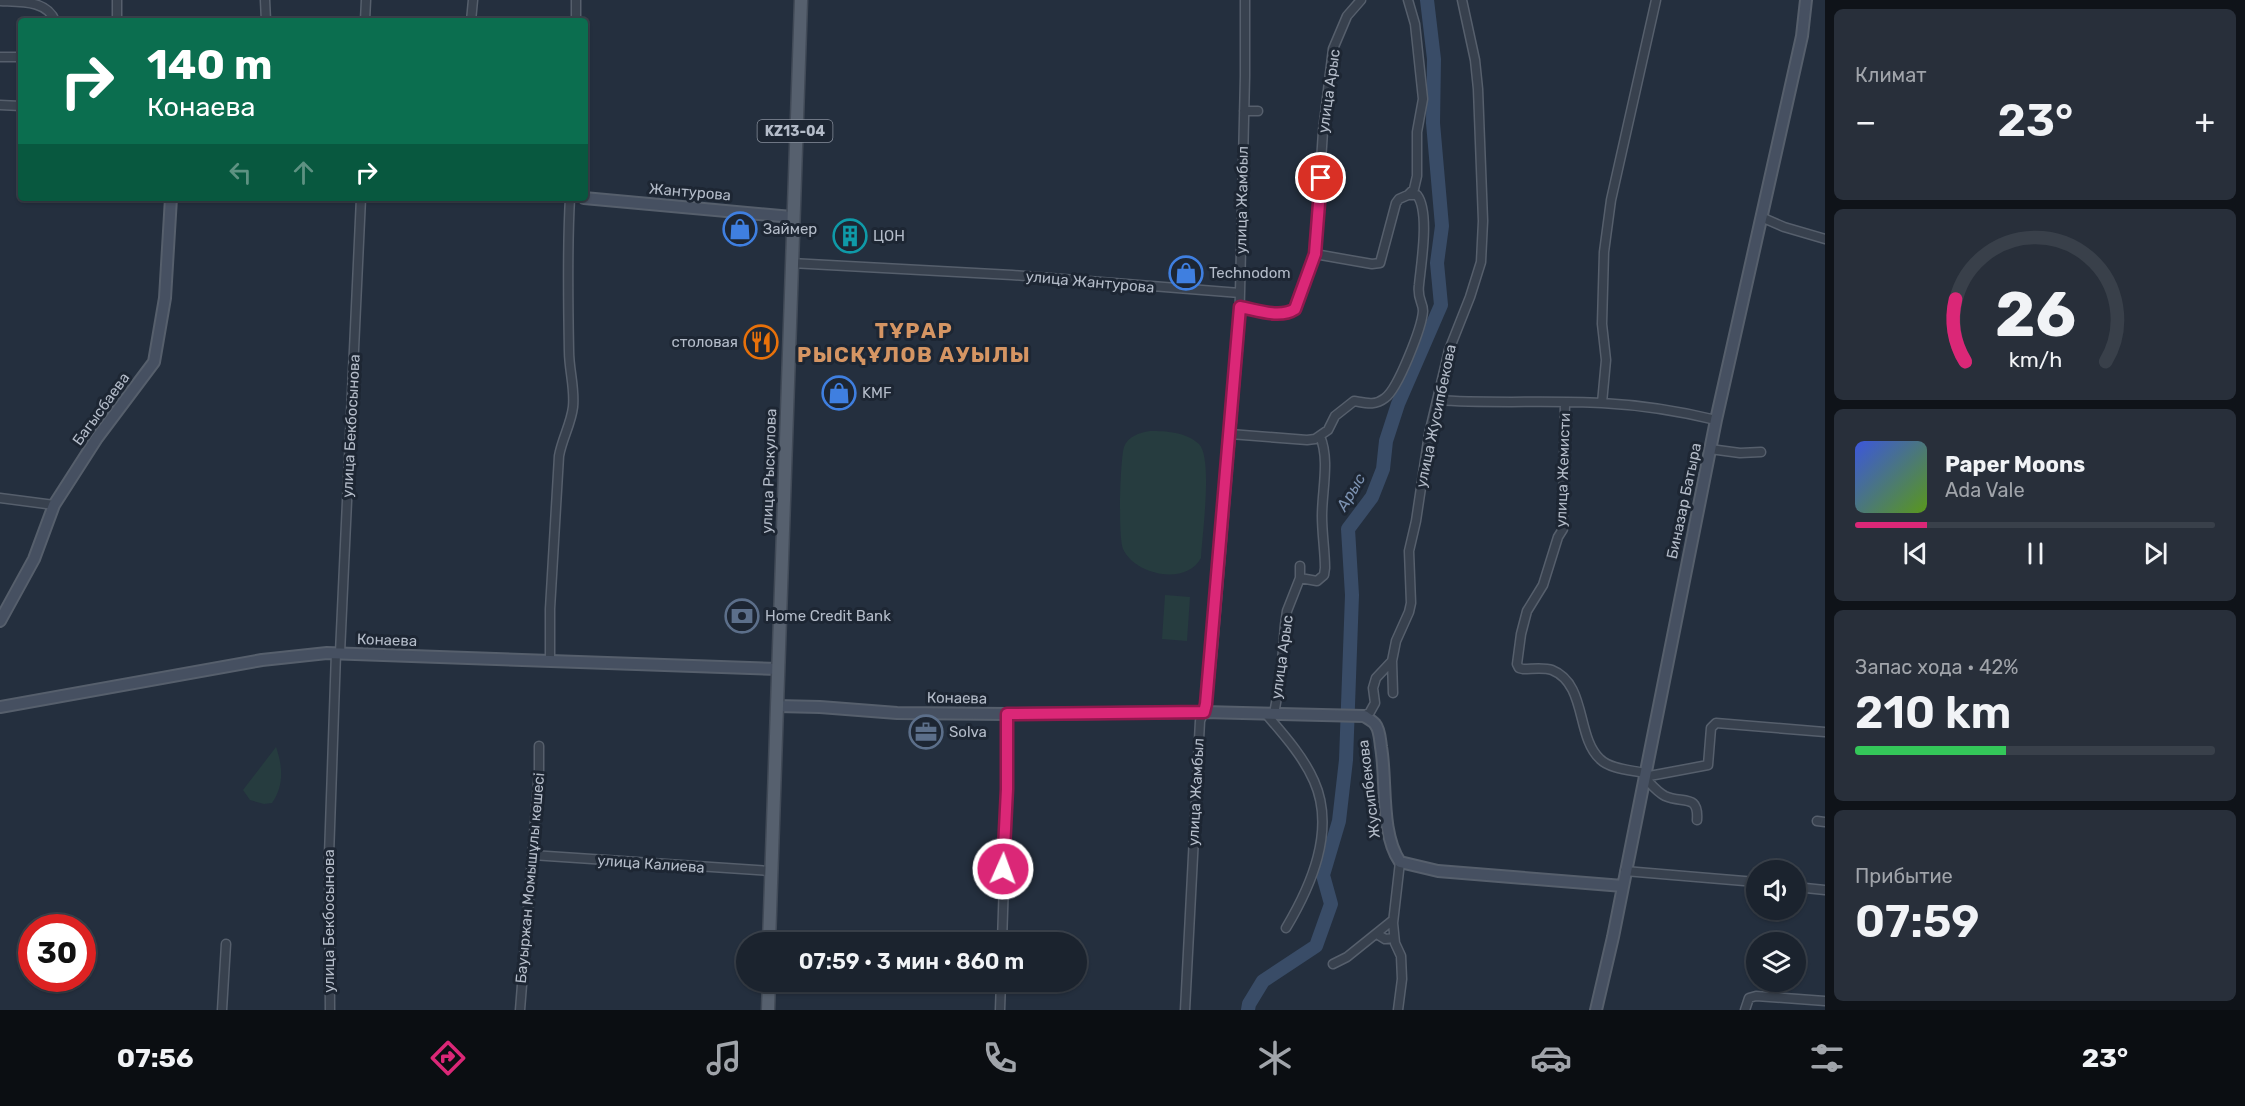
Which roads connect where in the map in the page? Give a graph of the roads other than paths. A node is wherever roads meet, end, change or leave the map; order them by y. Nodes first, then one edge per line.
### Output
1 (117, 0) edge
2 (264, 0) edge
3 (366, 0) edge
4 (473, 0) edge
5 (576, 0) edge
6 (801, 0) edge
7 (1245, 0) edge
8 (1361, 0) edge
9 (1408, 0) edge
10 (1462, 0) edge
11 (1656, 0) edge
12 (1806, 0) edge
13 (0, 1) edge
14 (54, 18) edge
15 (117, 18) edge
16 (266, 18) edge
17 (365, 18) edge
18 (471, 18) edge
19 (576, 18) edge
20 (0, 57) edge
21 (18, 57) edge
22 (0, 105) edge
23 (18, 106) edge
24 (1244, 111) junction
25 (1257, 111) dead end
26 (1413, 193) junction
27 (588, 198) edge
28 (171, 201) edge
29 (361, 201) edge
30 (570, 201) edge
31 (792, 217) junction
32 (1761, 217) junction
33 (1825, 239) edge
34 (1315, 254) junction
35 (791, 263) junction
36 (1240, 293) junction
37 (1240, 307) junction
38 (1437, 400) junction
39 (1565, 403) junction
40 (1602, 403) junction
41 (1716, 420) junction
42 (1230, 434) junction
43 (1320, 436) junction
44 (1710, 449) junction
45 (1761, 452) dead end
46 (0, 498) edge
47 (54, 505) junction
48 (1300, 566) dead end
49 (1300, 578) junction
50 (0, 621) edge
51 (338, 653) junction
52 (550, 660) junction
53 (1392, 661) junction
54 (778, 669) junction
55 (1393, 693) dead end
56 (777, 706) junction
57 (0, 707) edge
58 (1204, 712) junction
59 (1007, 714) junction
60 (1270, 714) junction
61 (1364, 716) junction
62 (1825, 732) edge
63 (539, 746) dead end
64 (1644, 775) junction
65 (1697, 820) dead end
66 (532, 855) junction
67 (1400, 862) junction
68 (771, 871) junction
69 (1625, 871) junction
70 (1746, 881) edge
71 (1623, 886) junction
72 (1806, 887) edge
73 (1825, 890) edge
74 (1393, 920) junction
75 (1286, 928) dead end
76 (769, 932) edge
77 (1002, 932) edge
78 (1377, 934) junction
79 (1394, 938) junction
80 (226, 944) dead end
81 (1333, 964) dead end
82 (768, 992) edge
83 (1000, 992) edge
84 (1825, 1001) edge
85 (222, 1010) edge
86 (330, 1010) edge
87 (520, 1010) edge
88 (768, 1010) edge
89 (1000, 1010) edge
90 (1185, 1010) edge
91 (1398, 1010) edge
92 (1596, 1010) edge
93 (1745, 1010) edge

1 - 15 street
2 - 16 street
3 - 17 street
4 - 18 street
5 - 19 street
6 - 31 main road, улица Рыскулова / KZ13-04
7 - 24 street, улица Жамбыл
8 - 34 street, улица Арыс
9 - 26 street
10 - 38 street, улица Жусипбекова
11 - 40 street
12 - 32 street, Биназар Батыра
13 - 14 street
20 - 21 street
22 - 23 street
24 - 25 street
24 - 36 street, улица Жамбыл
26 - 34 street
26 - 43 street
27 - 31 street, Жантурова
28 - 47 street, Багысбаева
29 - 51 street, улица Бекбосынова
30 - 52 street
31 - 35 main road, улица Рыскулова / KZ13-04
32 - 33 street
32 - 41 street, Биназар Батыра
34 - 37 street, улица Арыс
35 - 36 street, улица Жантурова
35 - 54 main road, улица Рыскулова / KZ13-04
36 - 37 street, улица Жамбыл
37 - 42 street, улица Жамбыл
38 - 39 street
38 - 53 street, улица Жусипбекова
39 - 40 street
39 - 64 street, улица Жемисти
40 - 41 street
41 - 44 street, Биназар Батыра
42 - 43 street
42 - 58 street, улица Жамбыл
43 - 49 street
44 - 45 street
44 - 64 street, Биназар Батыра
46 - 47 street
47 - 50 street, Багысбаева
48 - 49 street, улица Арыс
49 - 60 street, улица Арыс
51 - 52 street, Конаева
51 - 57 street, Конаева
51 - 86 street, улица Бекбосынова
52 - 54 street, Конаева
53 - 55 street
53 - 61 street, улица Жусипбекова
54 - 56 main road, улица Рыскулова / KZ13-04
56 - 59 street, Конаева
56 - 68 main road, улица Рыскулова / KZ13-04
58 - 59 street, Конаева
58 - 60 street, Конаева
58 - 90 street, улица Жамбыл
59 - 77 street
60 - 61 street, Конаева
60 - 75 street, улица Арыс
61 - 67 street, Жусипбекова
62 - 64 street
63 - 66 street, Бауыржан Момышұлы көшесі
64 - 65 street
64 - 69 street, Биназар Батыра
66 - 68 street, улица Калиева
66 - 87 street, Бауыржан Момышұлы көшесі
67 - 71 street
67 - 74 street
68 - 76 main road, улица Рыскулова / KZ13-04
69 - 70 street
69 - 71 street, Биназар Батыра
71 - 92 street, Биназар Батыра
72 - 73 street
74 - 78 street
74 - 79 street
78 - 79 street
78 - 81 street
79 - 91 street
80 - 85 street
82 - 88 main road
83 - 89 street
84 - 93 street

